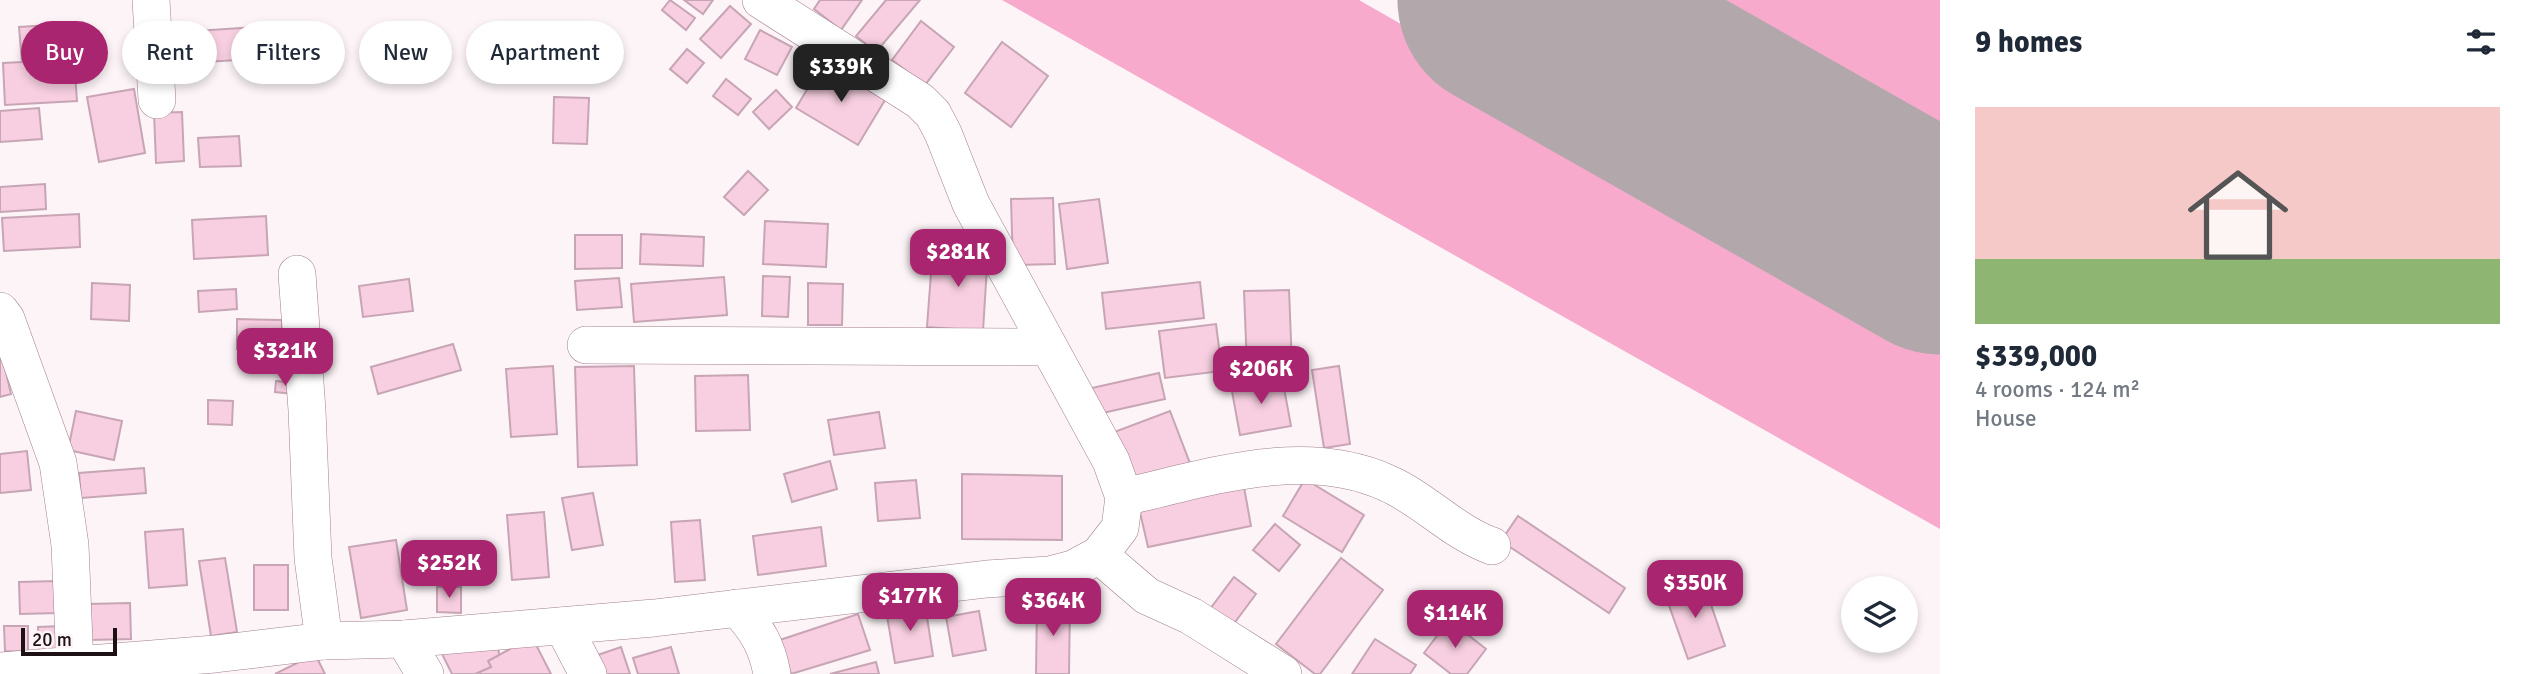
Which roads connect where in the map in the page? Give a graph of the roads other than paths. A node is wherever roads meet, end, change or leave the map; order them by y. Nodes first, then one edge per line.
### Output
1 (151, 0) edge
2 (761, 0) edge
3 (158, 100) dead end
4 (297, 274) dead end
5 (0, 311) edge
6 (586, 345) dead end
7 (1046, 347) junction
8 (1124, 497) junction
9 (1492, 546) dead end
10 (1099, 555) junction
11 (737, 608) junction
12 (563, 626) junction
13 (404, 639) junction
14 (324, 640) junction
15 (221, 664) edge
16 (75, 666) junction
17 (24, 672) edge
18 (425, 674) edge
19 (588, 674) edge
20 (772, 674) edge
21 (1283, 674) edge

1 - 3 street
2 - 7 street
4 - 14 street
5 - 16 street
6 - 7 street
7 - 8 street
8 - 9 street
8 - 10 street
10 - 11 street
10 - 21 street
11 - 12 street
11 - 20 street
12 - 13 street
12 - 19 street
13 - 14 street
13 - 18 street
14 - 15 street
15 - 16 street
16 - 17 street

